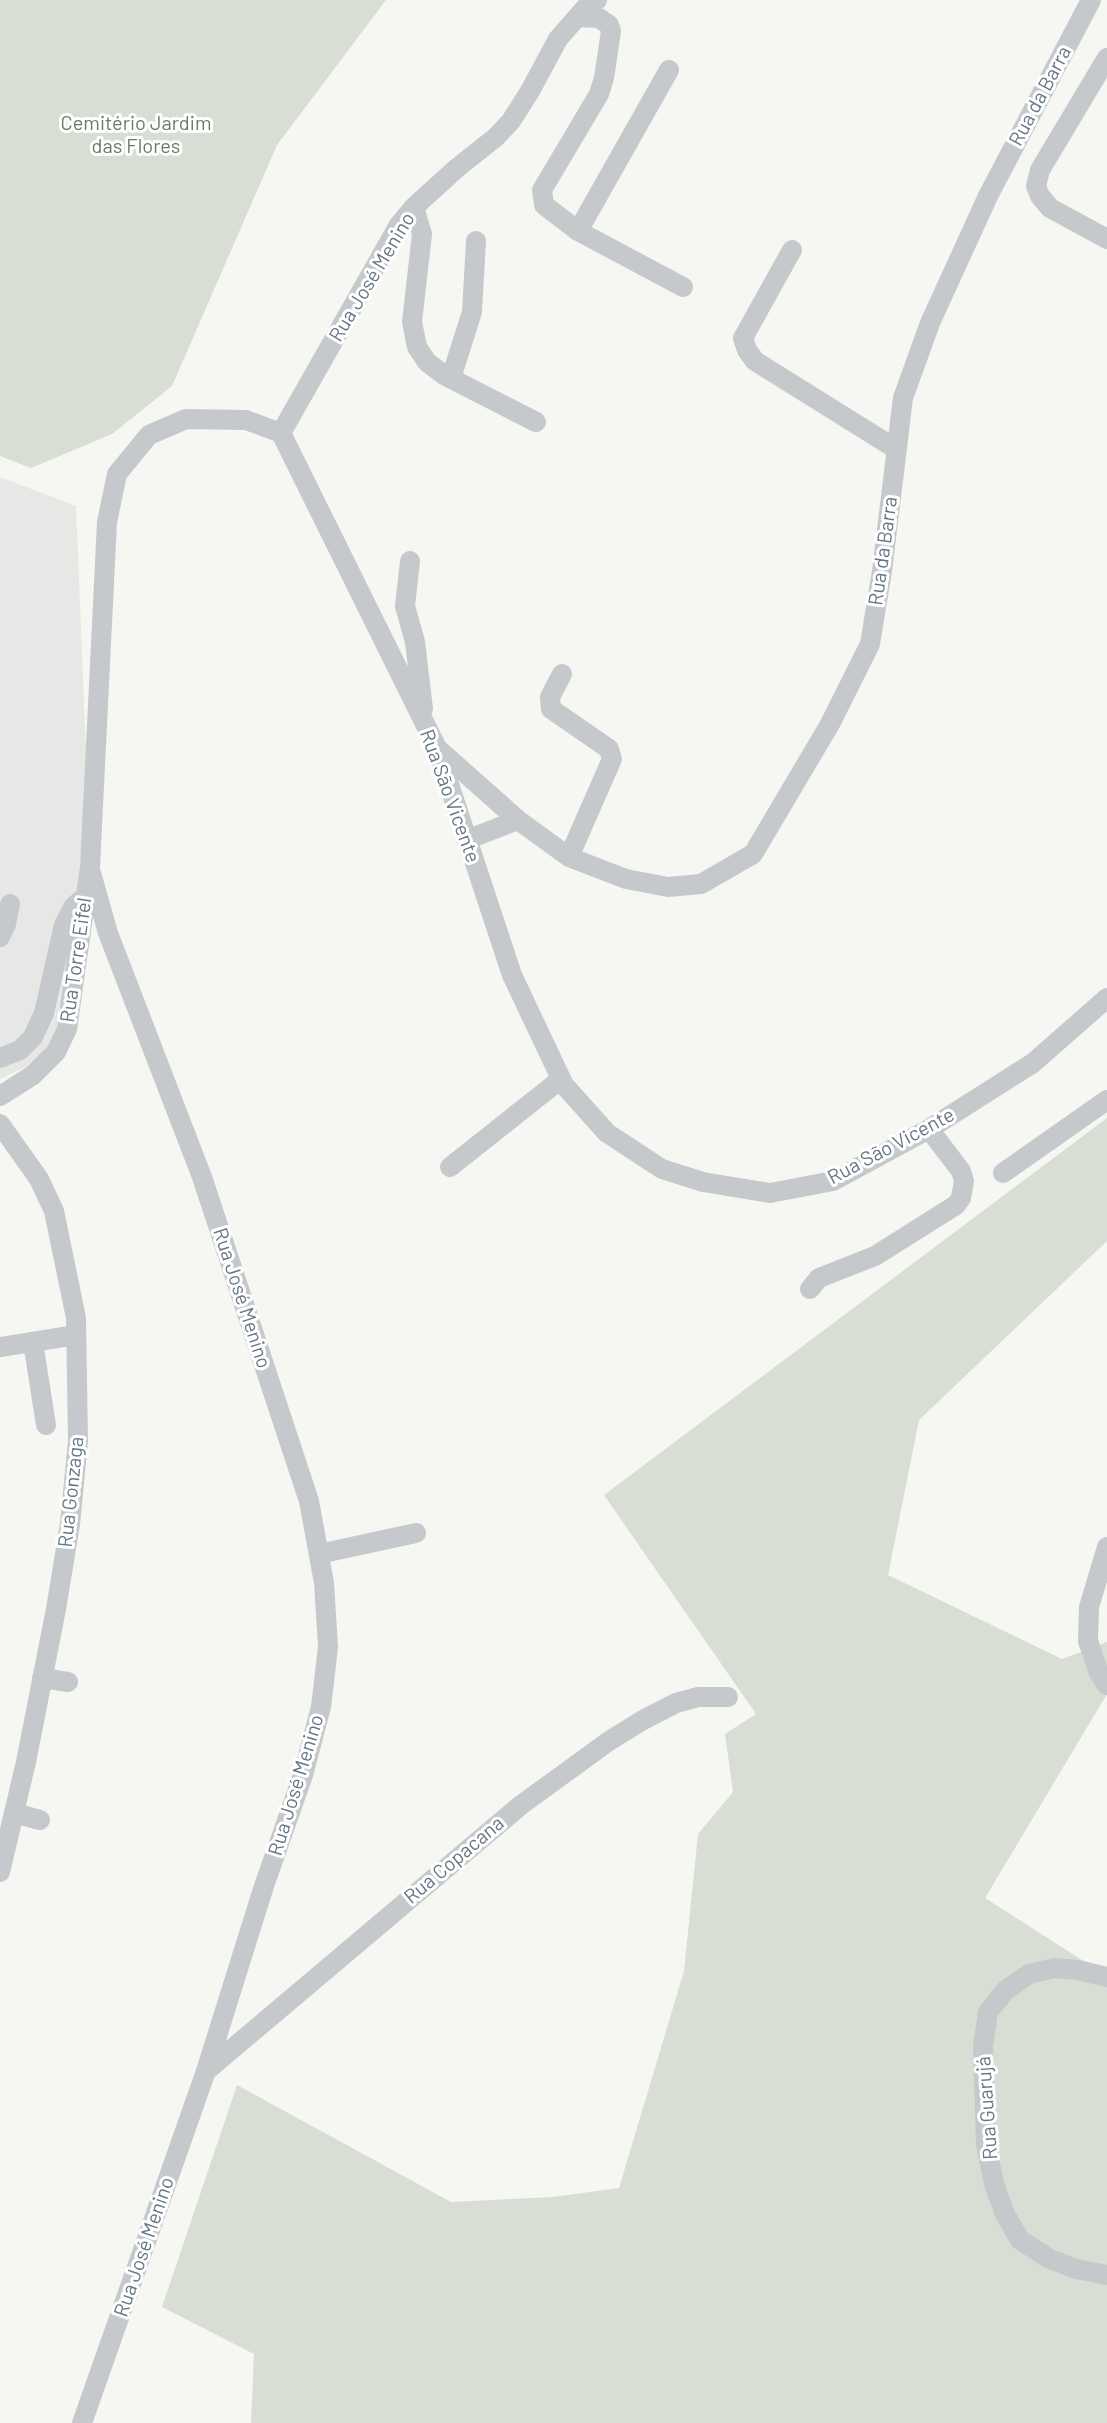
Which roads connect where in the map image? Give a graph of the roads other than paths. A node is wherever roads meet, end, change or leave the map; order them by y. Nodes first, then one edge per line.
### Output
1 (597, 0) edge
2 (1091, 0) edge
3 (578, 17) junction
4 (1107, 58) edge
5 (669, 70) dead end
6 (414, 207) junction
7 (578, 231) junction
8 (1107, 239) edge
9 (476, 241) dead end
10 (792, 250) dead end
11 (682, 287) dead end
12 (450, 378) junction
13 (537, 422) dead end
14 (281, 433) junction
15 (896, 448) junction
16 (410, 561) dead end
17 (562, 674) dead end
18 (423, 721) junction
19 (436, 748) junction
20 (518, 820) junction
21 (466, 840) junction
22 (569, 857) junction
23 (90, 867) junction
24 (85, 897) junction
25 (5, 907) edge
26 (0, 937) edge
27 (1107, 998) edge
28 (0, 1058) edge
29 (561, 1079) junction
30 (0, 1096) edge
31 (1107, 1100) edge
32 (0, 1124) edge
33 (929, 1129) junction
34 (450, 1167) dead end
35 (1003, 1173) dead end
36 (810, 1289) dead end
37 (76, 1335) junction
38 (33, 1342) junction
39 (0, 1347) edge
40 (46, 1425) dead end
41 (416, 1533) dead end
42 (1107, 1547) edge
43 (319, 1554) junction
44 (42, 1678) junction
45 (68, 1682) dead end
46 (1107, 1685) edge
47 (728, 1697) dead end
48 (15, 1813) junction
49 (40, 1820) dead end
50 (0, 1872) edge
51 (1107, 1977) edge
52 (206, 2071) junction
53 (1107, 2275) edge
54 (82, 2423) edge

1 - 3 street, Rua José Menino
2 - 15 street, Rua da Barra
3 - 6 street, Rua José Menino
3 - 7 street
4 - 8 street
5 - 7 street
6 - 12 street
6 - 14 street, Rua José Menino
7 - 11 street
9 - 12 street
10 - 15 street
12 - 13 street
14 - 18 street, Rua São Vicente
14 - 23 street
15 - 22 street, Rua da Barra
16 - 18 street
17 - 22 street
18 - 19 street, Rua São Vicente
19 - 20 street, Rua da Barra
19 - 21 street, Rua São Vicente
20 - 21 street
20 - 22 street, Rua da Barra
21 - 29 street, Rua São Vicente
23 - 24 street, Rua Torre Eifel
23 - 43 street, Rua José Menino
24 - 28 street
24 - 30 street, Rua Torre Eifel
25 - 26 street
27 - 33 street, Rua São Vicente
29 - 33 street, Rua São Vicente
29 - 34 street
31 - 35 street
32 - 37 street, Rua Gonzaga
33 - 36 street
37 - 38 street
37 - 44 street, Rua Gonzaga
38 - 39 street
38 - 40 street
41 - 43 street
42 - 46 street
43 - 52 street, Rua José Menino
44 - 45 street
44 - 48 street, Rua Gonzaga
47 - 52 street, Rua Copacana
48 - 49 street
48 - 50 street, Rua Gonzaga
51 - 53 street, Rua Guarujá
52 - 54 street, Rua José Menino

